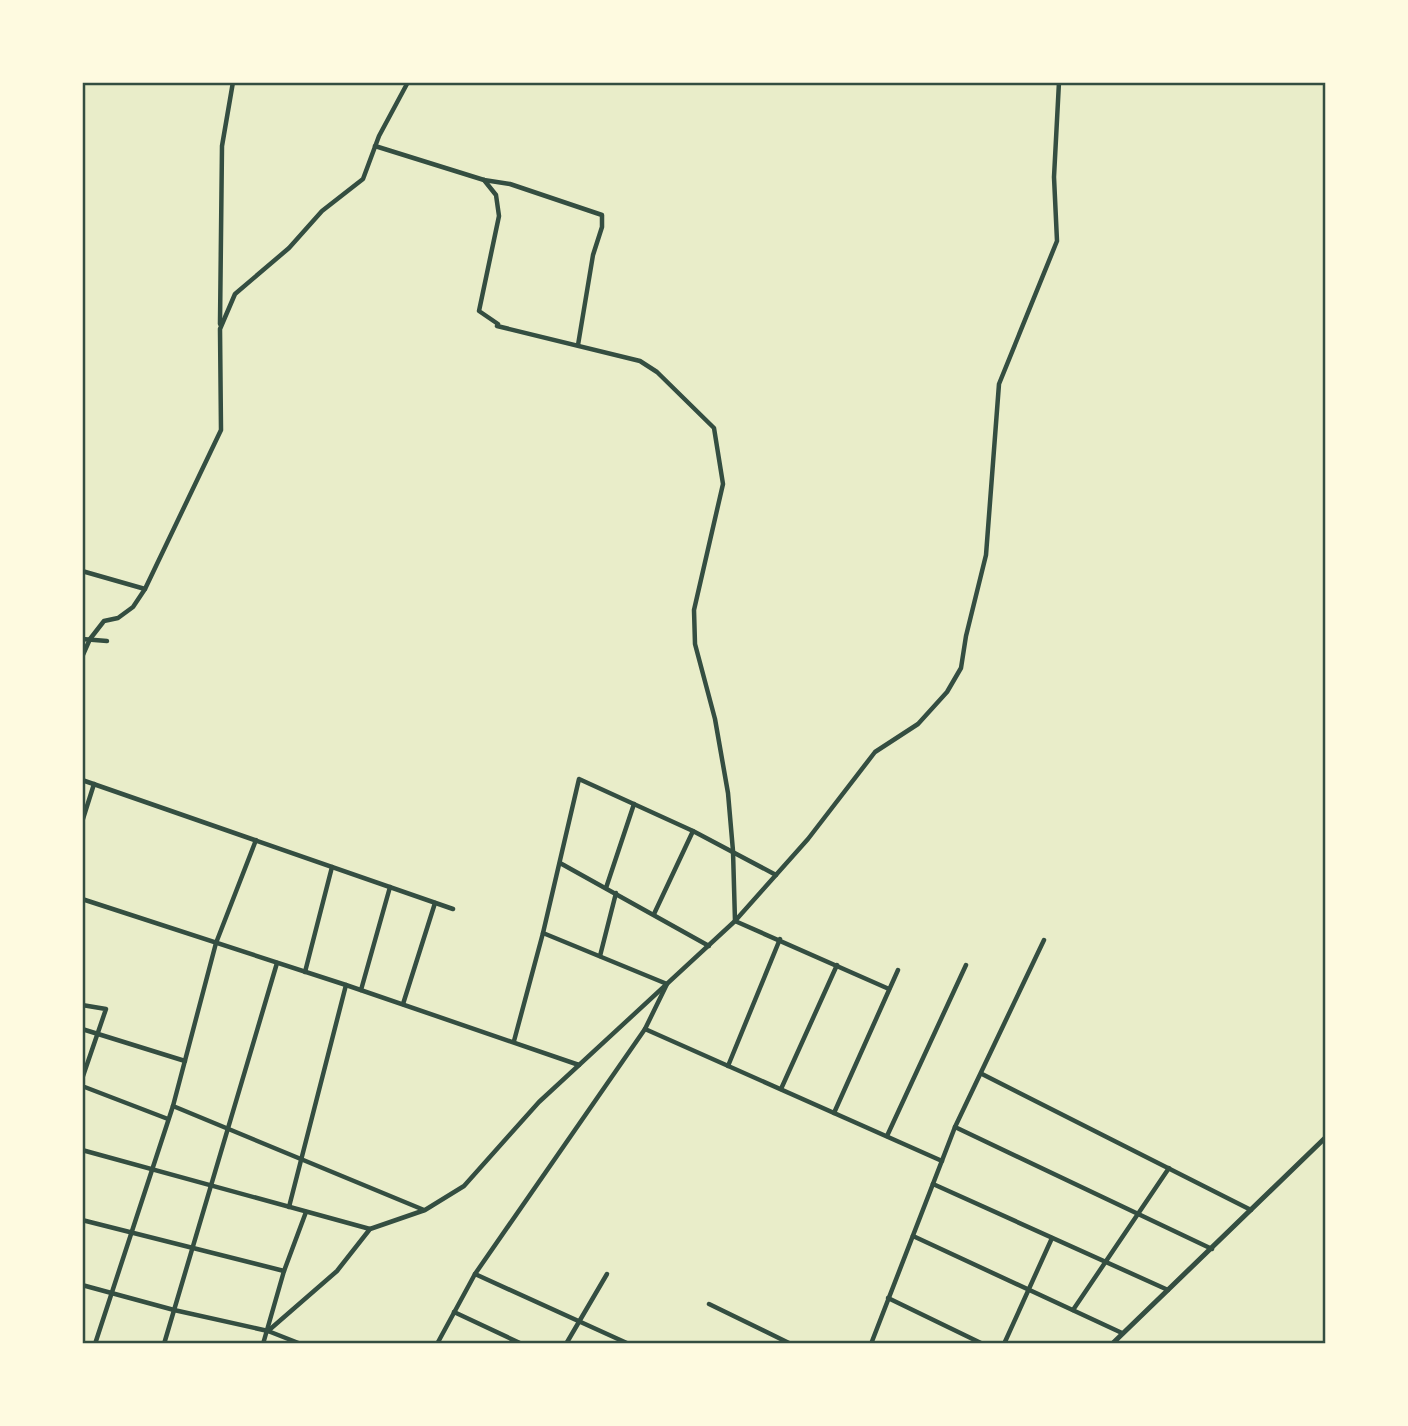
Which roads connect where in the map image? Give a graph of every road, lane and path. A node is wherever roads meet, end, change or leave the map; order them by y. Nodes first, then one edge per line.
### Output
1 (233, 82) edge
2 (408, 82) edge
3 (1059, 82) edge
4 (375, 146) junction
5 (484, 180) junction
6 (220, 329) junction
7 (578, 345) junction
8 (82, 571) edge
9 (145, 589) junction
10 (82, 639) edge
11 (90, 639) junction
12 (107, 641) dead end
13 (82, 657) edge
14 (82, 780) edge
15 (94, 784) junction
16 (634, 804) junction
17 (82, 821) edge
18 (693, 831) junction
19 (256, 840) junction
20 (733, 851) junction
21 (559, 863) junction
22 (332, 867) junction
23 (776, 875) junction
24 (390, 887) junction
25 (606, 888) junction
26 (616, 893) junction
27 (82, 899) edge
28 (435, 903) junction
29 (453, 909) dead end
30 (654, 914) junction
31 (734, 921) junction
32 (543, 933) junction
33 (780, 939) junction
34 (1044, 940) dead end
35 (216, 943) junction
36 (709, 946) junction
37 (600, 956) junction
38 (277, 963) junction
39 (837, 965) junction
40 (966, 965) dead end
41 (898, 970) dead end
42 (305, 972) junction
43 (667, 984) junction
44 (346, 985) junction
45 (889, 989) junction
46 (360, 990) junction
47 (82, 1004) edge
48 (403, 1004) junction
49 (82, 1029) edge
50 (645, 1029) junction
51 (98, 1033) junction
52 (514, 1041) junction
53 (185, 1061) junction
54 (579, 1065) junction
55 (728, 1066) junction
56 (982, 1074) junction
57 (82, 1079) edge
58 (82, 1086) edge
59 (781, 1089) junction
60 (173, 1106) junction
61 (834, 1113) junction
62 (168, 1119) junction
63 (955, 1127) junction
64 (228, 1128) junction
65 (887, 1136) junction
66 (1326, 1137) edge
67 (82, 1150) edge
68 (301, 1159) junction
69 (942, 1161) junction
70 (1169, 1168) junction
71 (152, 1169) junction
72 (933, 1184) junction
73 (211, 1186) junction
74 (289, 1207) junction
75 (425, 1210) junction
76 (1251, 1210) junction
77 (306, 1212) junction
78 (1138, 1214) junction
79 (82, 1220) edge
80 (370, 1229) junction
81 (131, 1232) junction
82 (913, 1236) junction
83 (1052, 1238) junction
84 (191, 1248) junction
85 (1212, 1248) junction
86 (1105, 1262) junction
87 (284, 1271) junction
88 (475, 1274) junction
89 (607, 1274) dead end
90 (82, 1285) edge
91 (1028, 1289) junction
92 (1169, 1290) junction
93 (111, 1293) junction
94 (888, 1298) junction
95 (709, 1304) dead end
96 (174, 1310) junction
97 (1073, 1310) junction
98 (454, 1311) junction
99 (580, 1321) junction
100 (268, 1331) junction
101 (1122, 1333) junction
102 (95, 1344) edge
103 (164, 1344) edge
104 (263, 1344) edge
105 (301, 1344) edge
106 (437, 1344) edge
107 (522, 1344) edge
108 (566, 1344) edge
109 (629, 1344) edge
110 (791, 1344) edge
111 (871, 1344) edge
112 (983, 1344) edge
113 (1004, 1344) edge
114 (1112, 1344) edge

1 - 6 street
2 - 4 street
3 - 23 street
4 - 5 street
4 - 6 street
5 - 7 street
5 - 7 street
6 - 9 street
7 - 20 street
8 - 9 street
9 - 11 street
10 - 11 street
11 - 12 street
11 - 13 street
14 - 15 street
15 - 17 street
15 - 19 street
16 - 18 street
16 - 21 street
16 - 25 street
18 - 20 street
18 - 30 street
19 - 22 street
19 - 35 street
20 - 23 street
20 - 31 street
21 - 25 street
21 - 32 street
22 - 24 street
22 - 42 street
23 - 31 street
24 - 28 street
24 - 46 street
25 - 26 street
26 - 30 street
26 - 37 street
27 - 35 street
28 - 29 street
28 - 48 street
30 - 36 street
31 - 33 street
31 - 36 street
32 - 37 street
32 - 52 street
33 - 39 street
33 - 55 street
34 - 56 street
35 - 38 street
35 - 53 street
36 - 43 street
37 - 43 street
38 - 42 street
38 - 64 street
39 - 45 street
39 - 59 street
40 - 65 street
41 - 45 street
42 - 44 street
43 - 50 street
43 - 54 street
44 - 46 street
44 - 68 street
45 - 61 street
46 - 48 street
47 - 51 street
48 - 52 street
49 - 51 street
50 - 55 street
50 - 88 street
51 - 53 street
51 - 57 street
52 - 54 street
53 - 60 street
54 - 75 street
55 - 59 street
56 - 63 street
56 - 70 street
58 - 62 street
59 - 61 street
60 - 62 street
60 - 64 street
61 - 65 street
62 - 71 street
63 - 69 street
63 - 78 street
64 - 68 street
64 - 73 street
65 - 69 street
66 - 76 street
67 - 71 street
68 - 74 street
68 - 75 street
69 - 72 street
70 - 76 street
70 - 78 street
71 - 73 street
71 - 81 street
72 - 82 street
72 - 83 street
73 - 74 street
73 - 84 street
74 - 77 street
75 - 80 street
76 - 85 street
77 - 80 street
77 - 87 street
78 - 85 street
78 - 86 street
79 - 81 street
80 - 100 street
81 - 84 street
81 - 93 street
82 - 91 street
82 - 94 street
83 - 86 street
83 - 91 street
84 - 87 street
84 - 96 street
85 - 92 street
86 - 92 street
86 - 97 street
87 - 100 street
88 - 98 street
88 - 99 street
89 - 99 street
90 - 93 street
91 - 97 street
91 - 113 street
92 - 101 street
93 - 96 street
93 - 102 street
94 - 111 street
94 - 112 street
95 - 110 street
96 - 100 street
96 - 103 street
97 - 101 street
98 - 106 street
98 - 107 street
99 - 108 street
99 - 109 street
100 - 104 street
100 - 105 street
101 - 114 street

